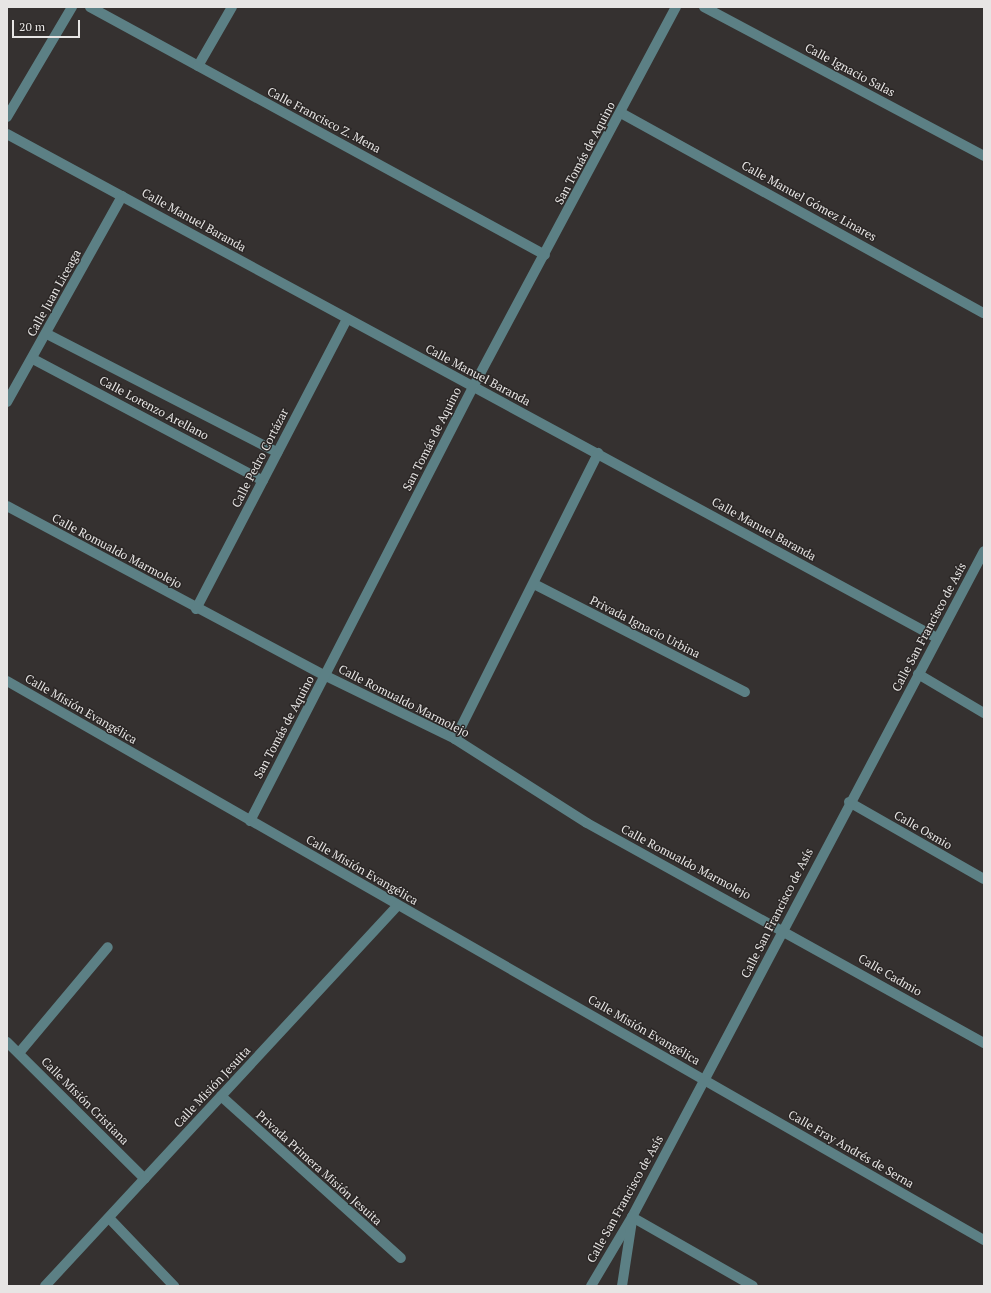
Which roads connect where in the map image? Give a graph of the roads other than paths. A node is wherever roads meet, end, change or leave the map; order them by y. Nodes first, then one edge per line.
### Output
1 (72, 7) edge
2 (90, 7) edge
3 (232, 7) edge
4 (676, 7) edge
5 (704, 7) edge
6 (198, 66) junction
7 (621, 113) junction
8 (7, 118) edge
9 (7, 134) edge
10 (984, 156) edge
11 (122, 196) junction
12 (545, 255) junction
13 (984, 313) edge
14 (347, 319) junction
15 (47, 334) junction
16 (32, 359) junction
17 (473, 387) junction
18 (7, 402) edge
19 (277, 452) junction
20 (598, 453) junction
21 (263, 481) junction
22 (7, 506) edge
23 (984, 551) edge
24 (534, 584) junction
25 (196, 609) junction
26 (937, 638) junction
27 (918, 674) junction
28 (326, 676) junction
29 (7, 680) edge
30 (745, 692) dead end
31 (984, 713) edge
32 (455, 739) junction
33 (849, 802) junction
34 (250, 821) junction
35 (984, 879) edge
36 (398, 905) junction
37 (784, 930) junction
38 (108, 947) dead end
39 (7, 1042) edge
40 (984, 1043) edge
41 (19, 1053) junction
42 (705, 1080) junction
43 (220, 1096) junction
44 (145, 1179) junction
45 (632, 1217) junction
46 (110, 1218) junction
47 (984, 1240) edge
48 (400, 1258) dead end
49 (45, 1286) edge
50 (174, 1286) edge
51 (591, 1286) edge
52 (622, 1286) edge
53 (753, 1286) edge

1 - 8 street
2 - 6 street, Calle Francisco Z. Mena
3 - 6 street
4 - 7 street, San Tomás de Aquino
5 - 10 street, Calle Ignacio Salas
6 - 12 street, Calle Francisco Z. Mena
7 - 12 street, San Tomás de Aquino
7 - 13 street, Calle Manuel Gómez Linares
9 - 11 street, Calle Manuel Baranda
11 - 14 street, Calle Manuel Baranda
11 - 15 street, Calle Juan Liceaga
12 - 17 street, San Tomás de Aquino
14 - 17 street, Calle Manuel Baranda
14 - 19 street, Calle Pedro Cortázar
15 - 16 street, Calle Juan Liceaga
15 - 19 street, Calle Lorenzo Arellano
16 - 18 street, Calle Juan Liceaga
16 - 21 street, Calle Lorenzo Arellano
17 - 20 street, Calle Manuel Baranda
17 - 28 street, San Tomás de Aquino
19 - 21 street, Calle Pedro Cortázar
20 - 24 street
20 - 26 street, Calle Manuel Baranda
21 - 25 street, Calle Pedro Cortázar
22 - 25 street, Calle Romualdo Marmolejo
23 - 26 street, Calle San Francisco de Asís
24 - 30 street, Privada Ignacio Urbina
24 - 32 street
25 - 28 street, Calle Romualdo Marmolejo
26 - 27 street, Calle San Francisco de Asís
27 - 31 street
27 - 33 street, Calle San Francisco de Asís
28 - 32 street, Calle Romualdo Marmolejo
28 - 34 street, San Tomás de Aquino
29 - 34 street, Calle Misión Evangélica
32 - 37 street, Calle Romualdo Marmolejo
33 - 35 street, Calle Osmio
33 - 37 street, Calle San Francisco de Asís
34 - 36 street, Calle Misión Evangélica
36 - 42 street, Calle Misión Evangélica
36 - 43 street, Calle Misión Jesuita
37 - 40 street, Calle Cadmio
37 - 42 street, Calle San Francisco de Asís
38 - 41 street
39 - 41 street, Calle Misión Cristiana
41 - 44 street, Calle Misión Cristiana
42 - 45 street, Calle San Francisco de Asís
42 - 47 street, Calle Fray Andrés de Serna
43 - 44 street, Calle Misión Jesuita
43 - 48 street, Privada Primera Misión Jesuita
44 - 46 street, Calle Misión Jesuita
45 - 51 street, Calle San Francisco de Asís
45 - 52 street
45 - 53 street
46 - 49 street, Calle Misión Jesuita
46 - 50 street

